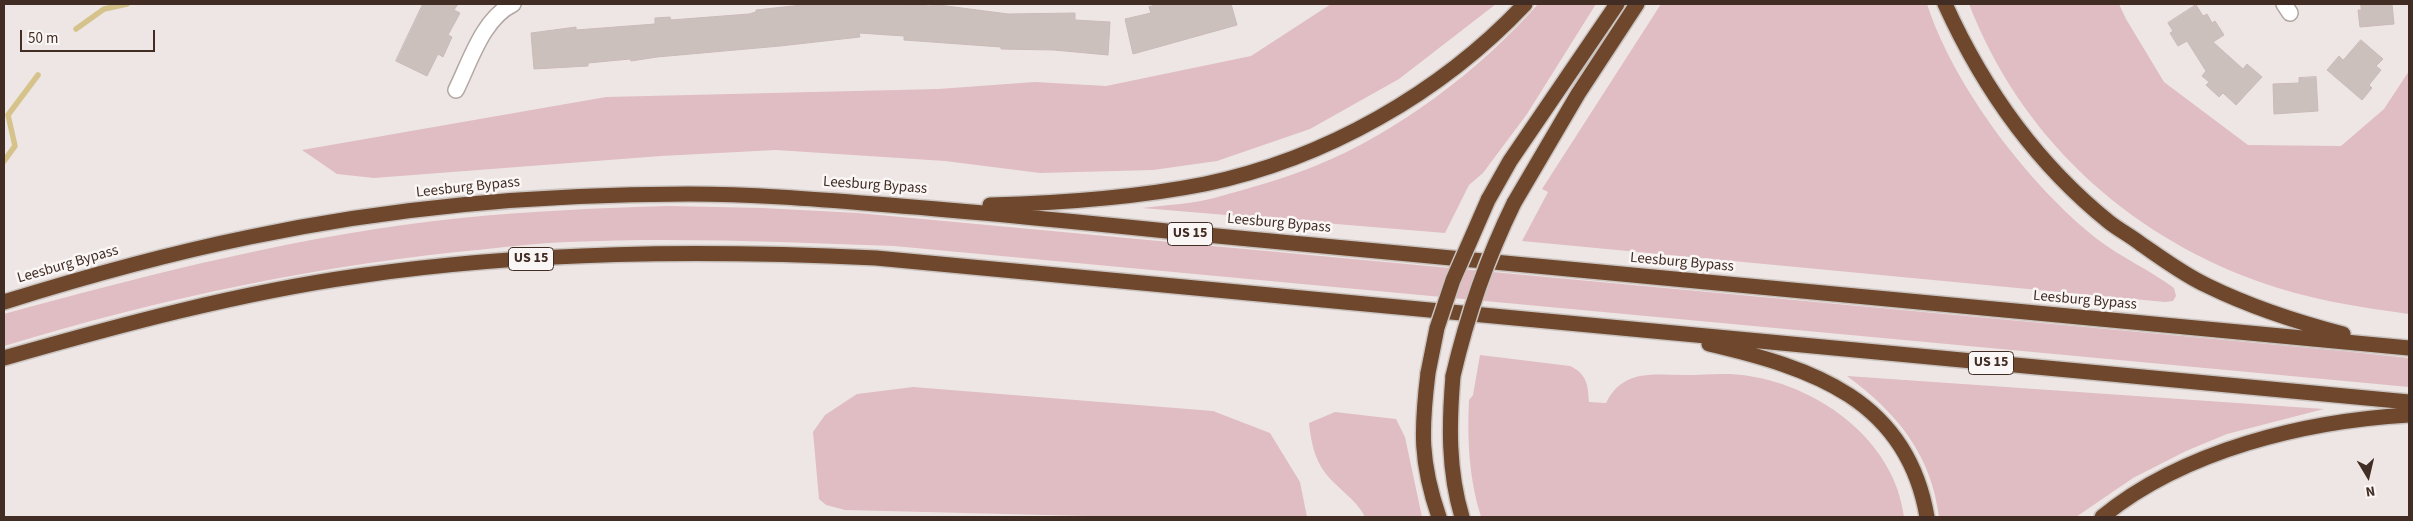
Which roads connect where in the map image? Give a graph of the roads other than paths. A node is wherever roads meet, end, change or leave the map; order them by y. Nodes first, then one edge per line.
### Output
1 (513, 4) edge
2 (1525, 4) edge
3 (1617, 4) edge
4 (1637, 4) edge
5 (1945, 4) edge
6 (456, 90) dead end
7 (917, 207) junction
8 (4, 302) edge
9 (1572, 323) junction
10 (2383, 345) junction
11 (2409, 348) edge
12 (4, 358) edge
13 (2409, 402) edge
14 (2409, 415) edge
15 (1439, 517) edge
16 (1462, 517) edge
17 (1927, 517) edge
18 (2102, 517) edge

1 - 6 street
2 - 7 highway
3 - 15 highway, bridge
4 - 16 highway, bridge
5 - 10 highway
7 - 8 highway, Leesburg Bypass / US 15
7 - 10 highway, Leesburg Bypass / US 15
9 - 12 highway, US 15
9 - 13 highway, US 15
9 - 17 highway
10 - 11 highway, Leesburg Bypass / US 15
14 - 18 highway

